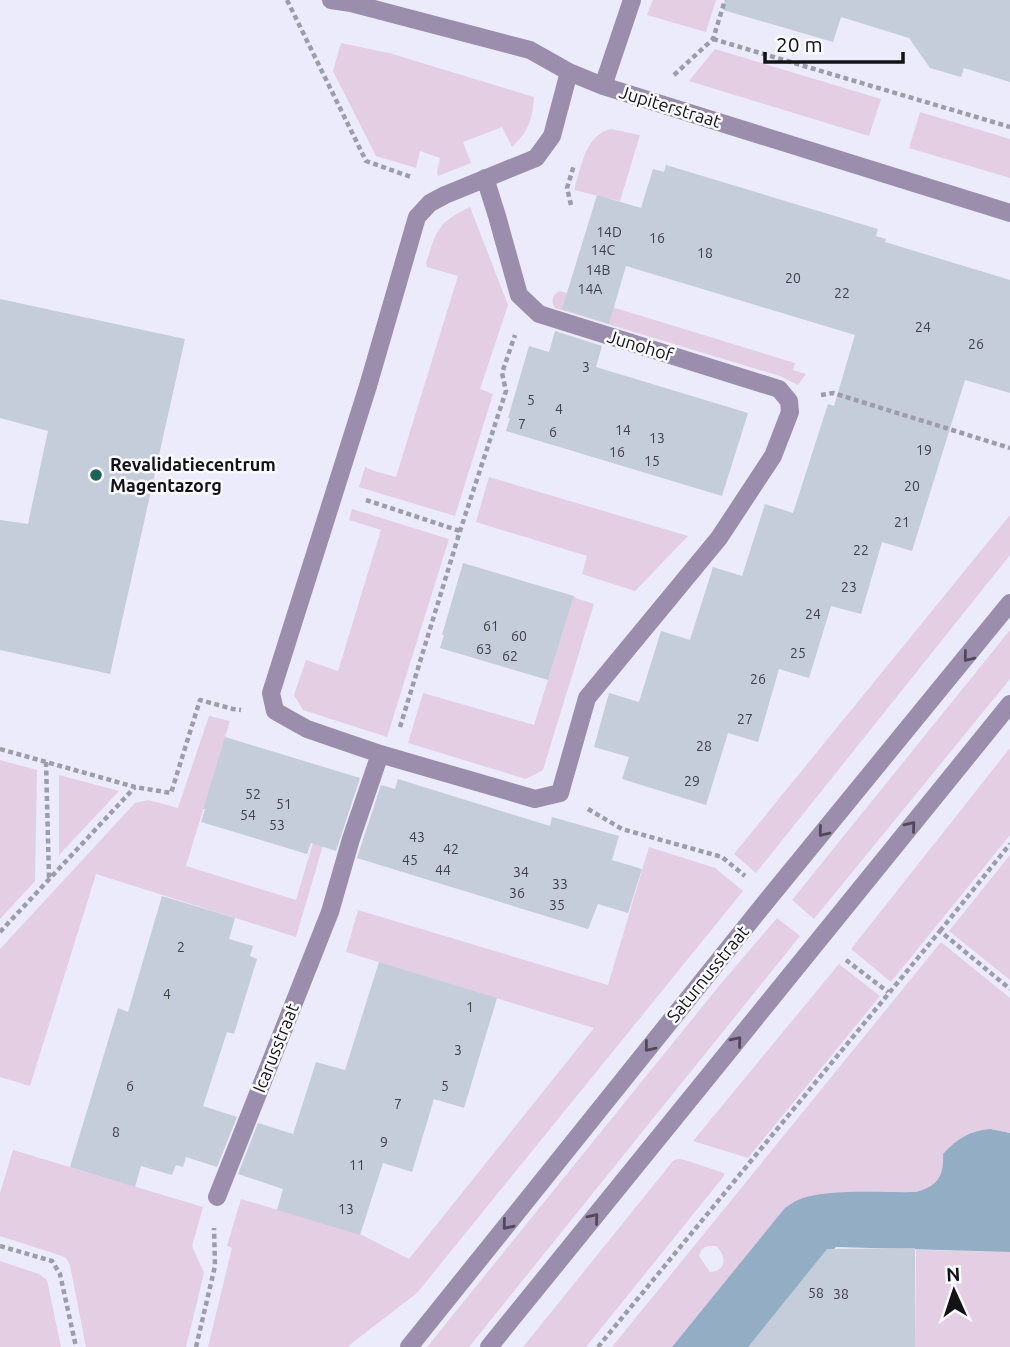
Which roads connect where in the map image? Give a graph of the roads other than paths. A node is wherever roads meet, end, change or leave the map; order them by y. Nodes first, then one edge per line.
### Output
1 (331, 0) edge
2 (632, 0) edge
3 (569, 72) junction
4 (603, 86) junction
5 (485, 178) junction
6 (1010, 213) edge
7 (1010, 603) edge
8 (1010, 704) edge
9 (386, 756) junction
10 (218, 1197) road end
11 (409, 1347) edge
12 (489, 1347) edge

1 - 3 street, Jupiterstraat
2 - 4 street
3 - 4 street, Jupiterstraat
3 - 5 street
4 - 6 street, Jupiterstraat
5 - 9 street
5 - 9 street, Junohof
7 -> 11 street, Saturnusstraat
12 -> 8 street
9 - 10 street, Icarusstraat

